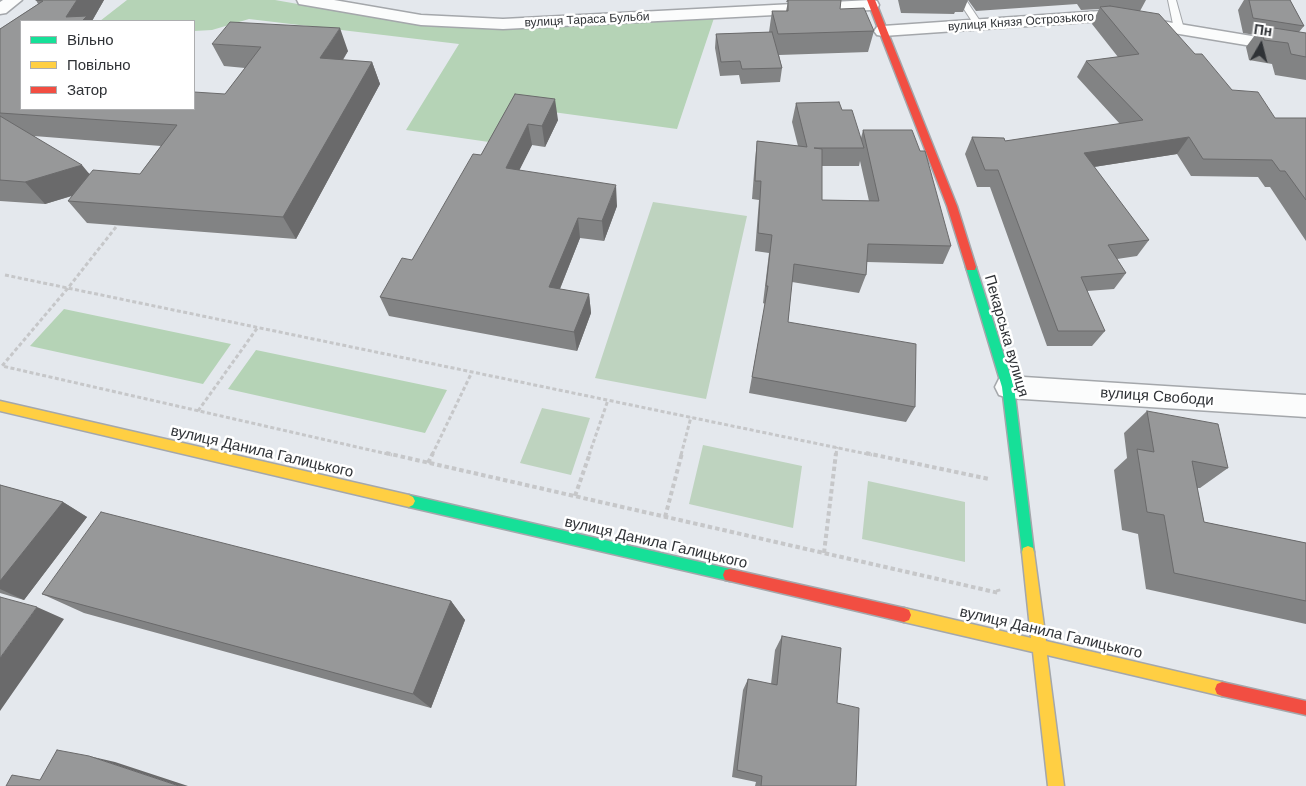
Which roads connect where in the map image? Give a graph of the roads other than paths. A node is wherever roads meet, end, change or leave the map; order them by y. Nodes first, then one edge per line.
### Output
1 (14, 0) edge
2 (304, 0) edge
3 (962, 0) edge
4 (1172, 0) edge
5 (871, 3) edge
6 (0, 9) edge
7 (978, 24) junction
8 (1178, 29) junction
9 (883, 31) junction
10 (1306, 50) edge
11 (1008, 387) junction
12 (0, 406) edge
13 (1306, 406) edge
14 (1040, 646) junction
15 (1306, 708) edge
16 (1056, 786) edge

1 - 6 street
2 - 5 street, вулиця Тараса Бульби
3 - 7 lane
4 - 8 lane
5 - 9 main road, Пекарська вулиця
7 - 8 street, вулиця Князя Острозького
7 - 9 street, вулиця Князя Острозького
8 - 10 street, вулиця Князя Острозького
9 - 11 main road, Пекарська вулиця
11 - 13 street, вулиця Свободи
11 - 14 main road, Пекарська вулиця
12 - 14 main road, вулиця Данила Галицького
14 - 15 main road, вулиця Данила Галицького
14 - 16 main road, Пекарська вулиця

